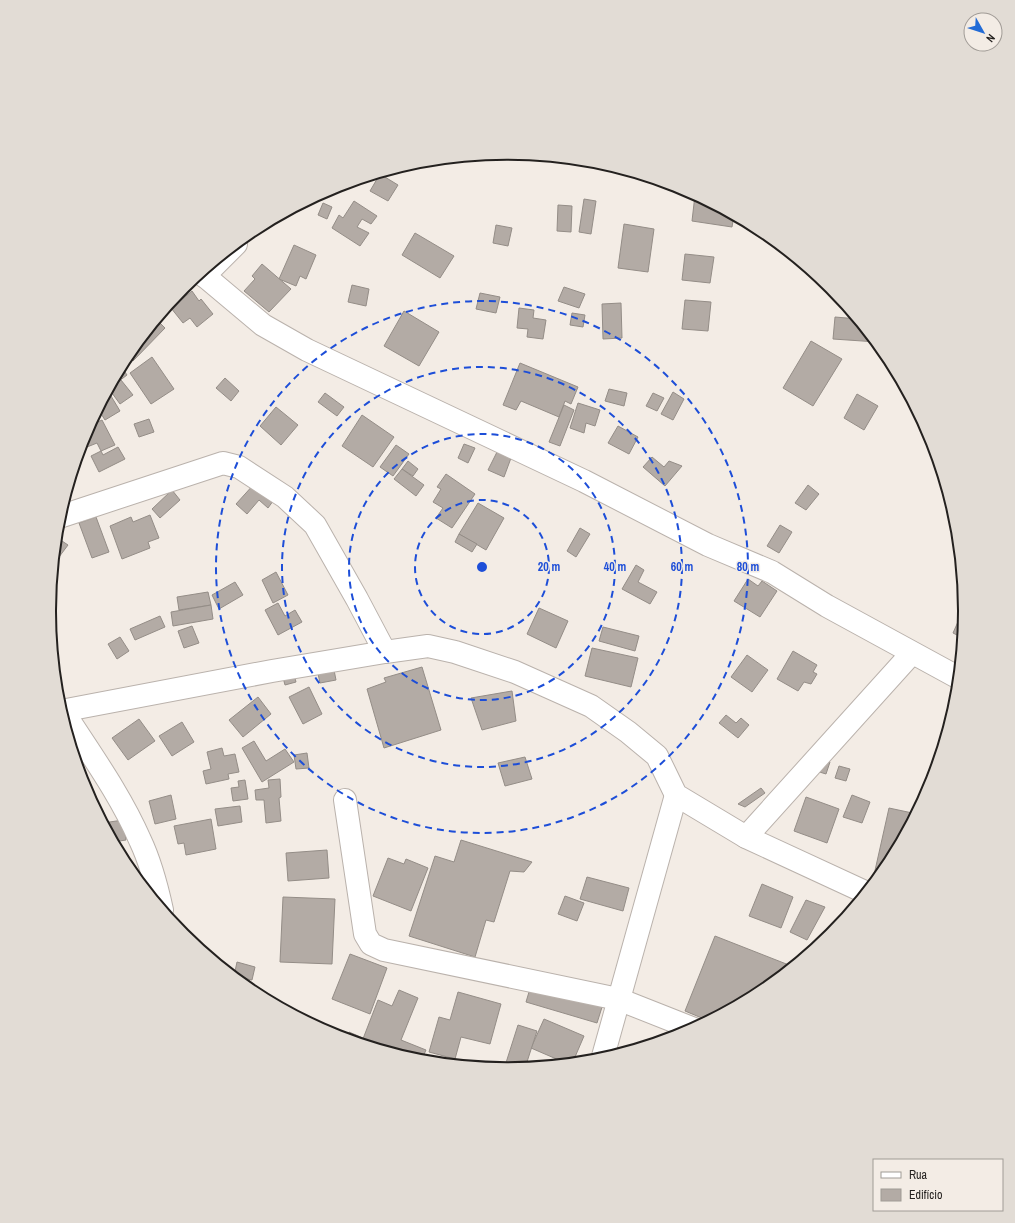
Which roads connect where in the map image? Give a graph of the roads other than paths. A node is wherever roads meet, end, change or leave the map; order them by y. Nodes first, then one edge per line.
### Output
1 (205, 277) edge
2 (67, 514) edge
3 (385, 652) junction
4 (912, 653) junction
5 (954, 675) edge
6 (67, 710) edge
7 (70, 723) edge
8 (676, 795) junction
9 (345, 800) dead end
10 (746, 837) junction
11 (862, 891) edge
12 (159, 898) edge
13 (618, 999) junction
14 (686, 1026) edge
15 (604, 1052) edge

1 - 4 street
2 - 3 street
3 - 6 street
3 - 8 street
4 - 5 street
4 - 10 street
7 - 12 street
8 - 10 street
8 - 13 street
9 - 13 street
10 - 11 street
13 - 14 street
13 - 15 street

